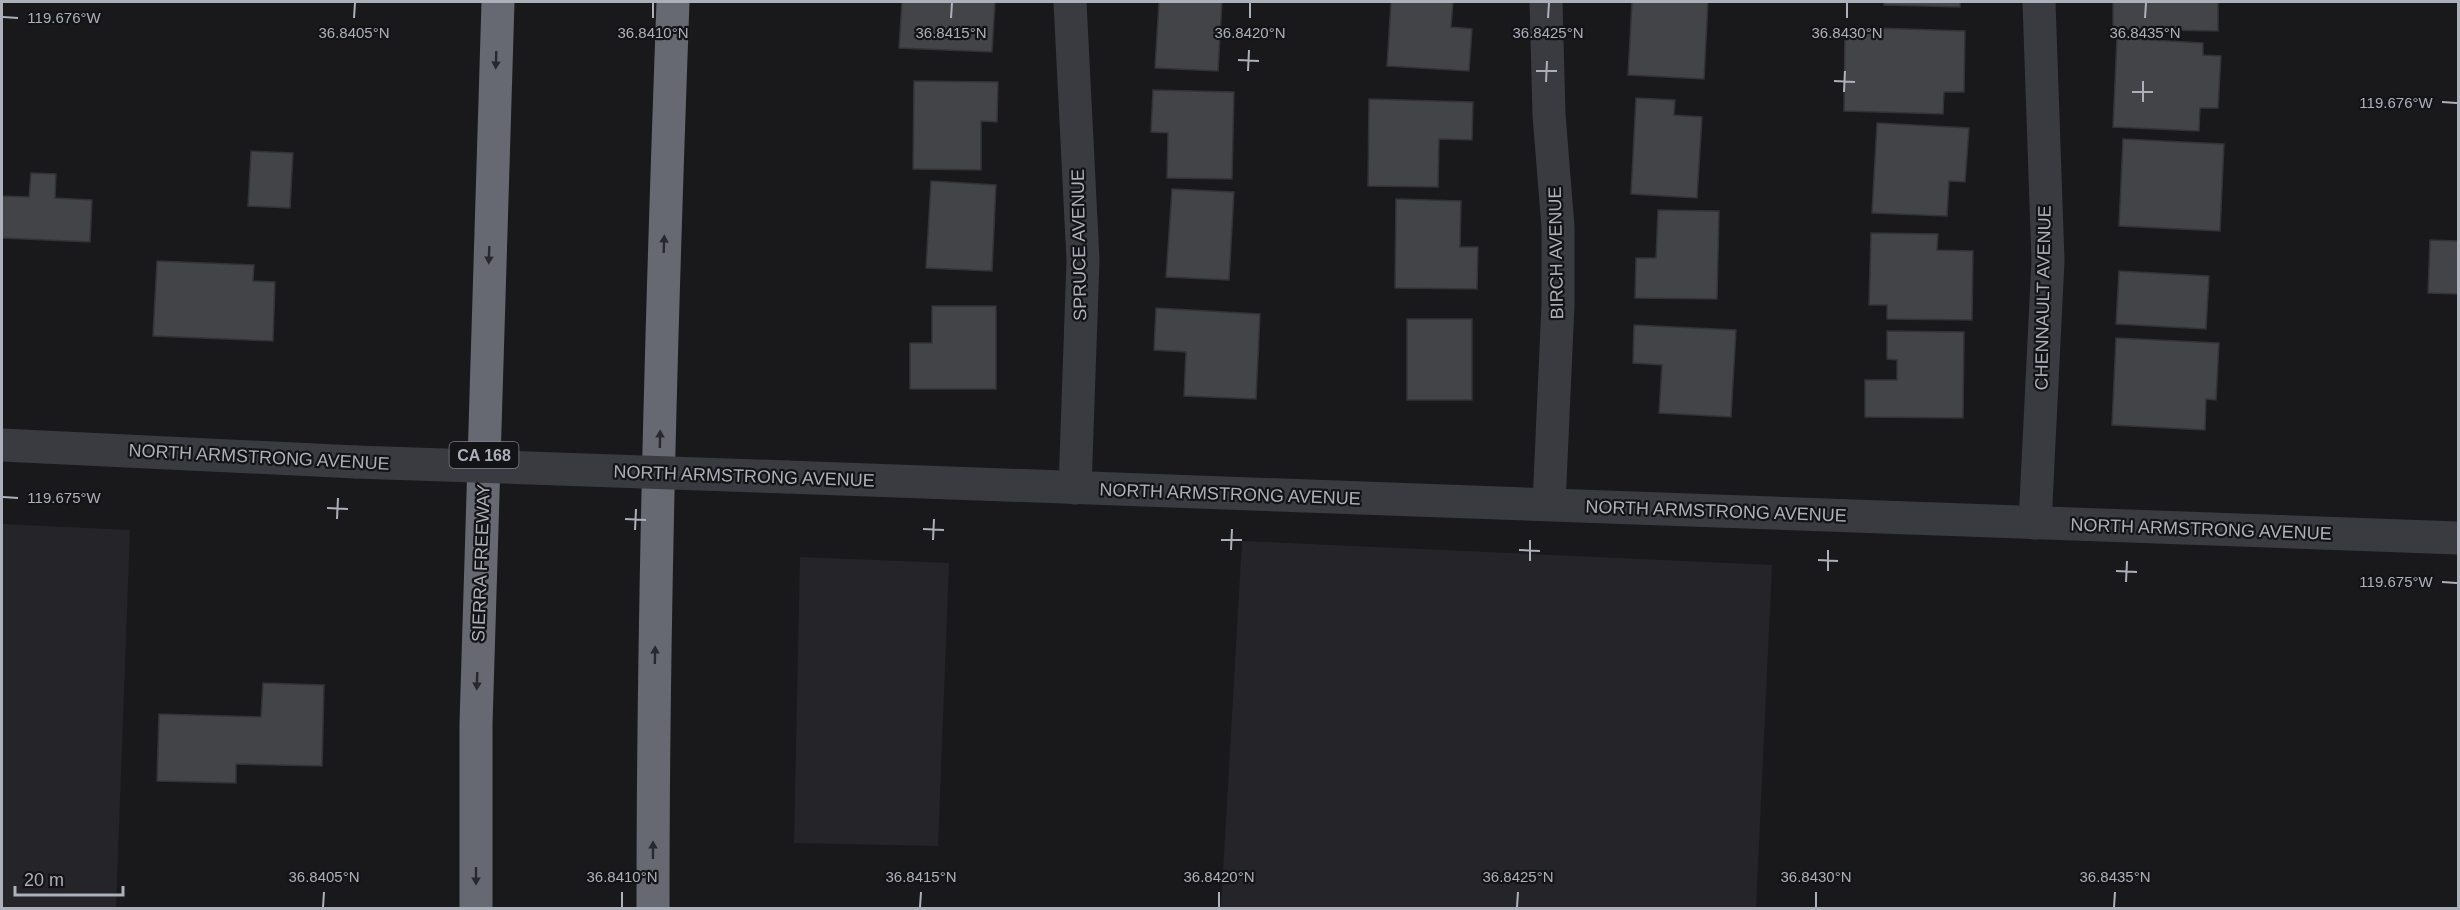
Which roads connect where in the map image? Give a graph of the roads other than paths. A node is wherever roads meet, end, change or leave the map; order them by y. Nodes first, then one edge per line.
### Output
1 (498, 2) edge
2 (673, 2) edge
3 (1070, 2) edge
4 (1546, 2) edge
5 (2039, 2) edge
6 (2, 446) edge
7 (1075, 488) junction
8 (1549, 504) junction
9 (2035, 523) junction
10 (2458, 538) edge
11 (476, 909) edge
12 (652, 909) edge

1 -> 11 highway, SIERRA FREEWAY / CA 168
12 -> 2 highway
3 - 7 street, SPRUCE AVENUE
4 - 8 street, BIRCH AVENUE
5 - 9 street, CHENNAULT AVENUE
6 - 7 street, NORTH ARMSTRONG AVENUE, bridge
7 - 8 street, NORTH ARMSTRONG AVENUE
8 - 9 street, NORTH ARMSTRONG AVENUE
9 - 10 street, NORTH ARMSTRONG AVENUE

